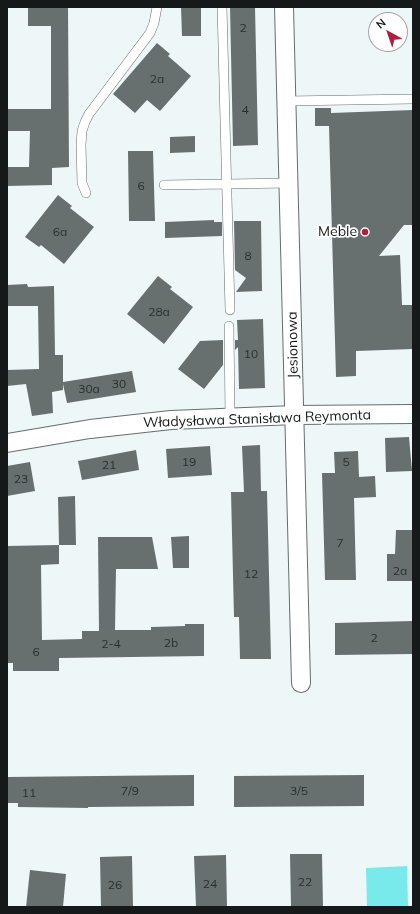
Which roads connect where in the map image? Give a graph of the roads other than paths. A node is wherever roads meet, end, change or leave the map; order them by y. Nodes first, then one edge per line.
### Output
1 (158, 7) edge
2 (222, 7) edge
3 (284, 7) edge
4 (413, 99) edge
5 (287, 101) junction
6 (289, 183) junction
7 (227, 184) junction
8 (164, 185) dead end
9 (86, 193) dead end
10 (230, 310) dead end
11 (229, 326) dead end
12 (413, 414) edge
13 (295, 416) junction
14 (230, 417) junction
15 (7, 443) edge
16 (301, 683) dead end

1 - 9 lane
2 - 7 lane
3 - 5 street, Jesionowa
4 - 5 lane
5 - 6 street, Jesionowa
6 - 7 lane
6 - 13 street, Jesionowa
7 - 8 lane
7 - 10 lane
11 - 14 lane
12 - 13 street, Władysława Stanisława Reymonta
13 - 14 street, Władysława Stanisława Reymonta
13 - 16 street, Jesionowa
14 - 15 street, Władysława Stanisława Reymonta

